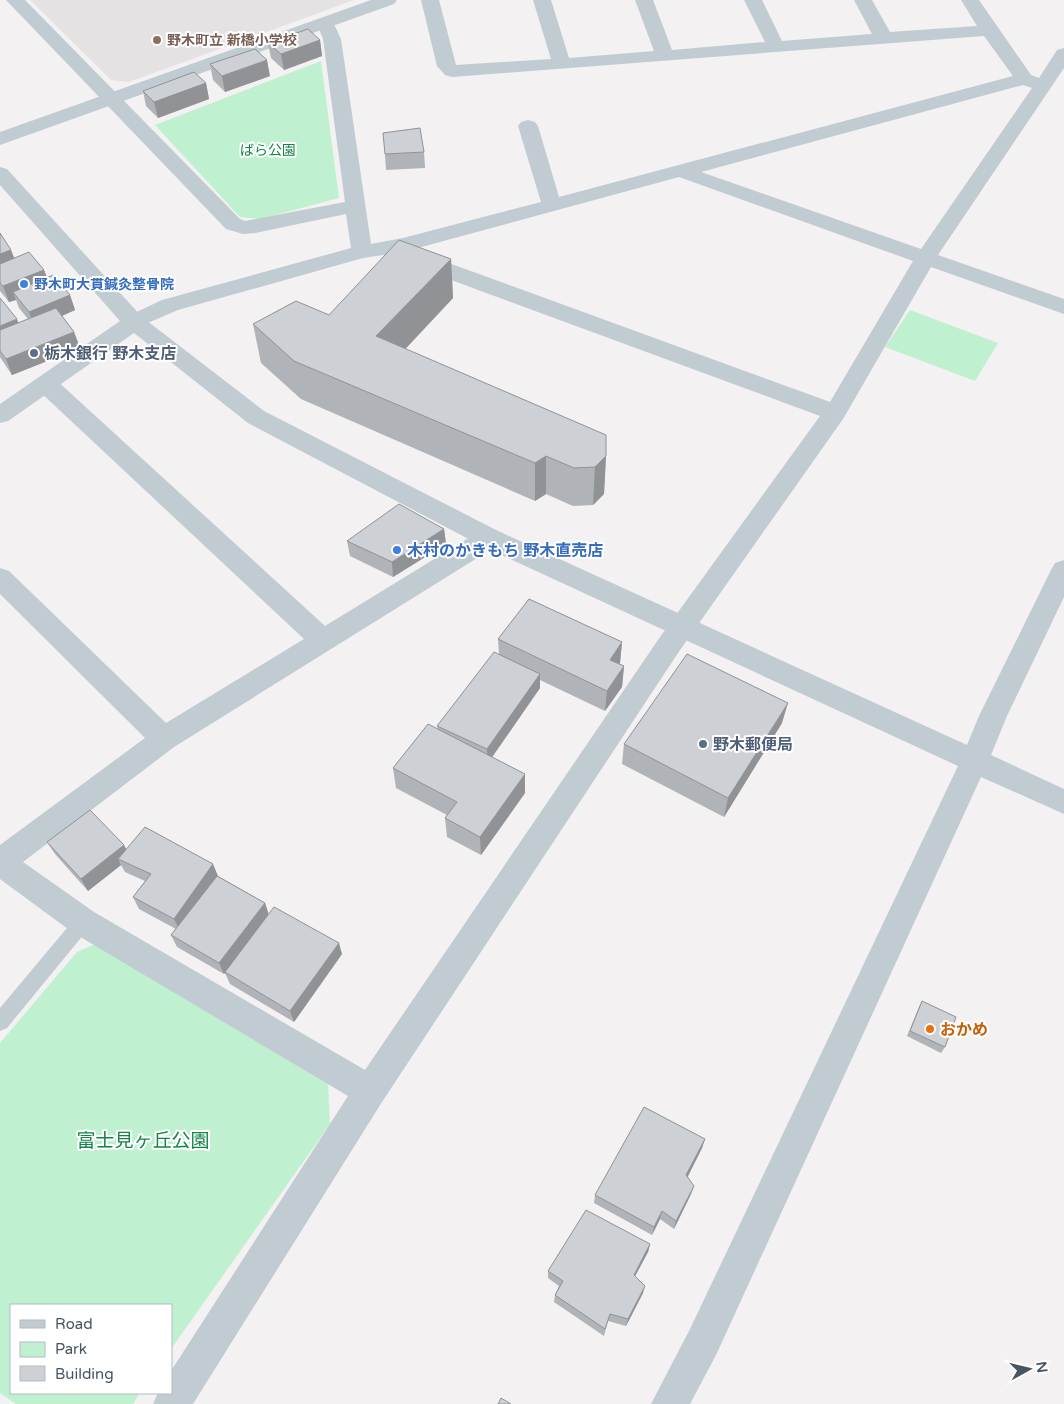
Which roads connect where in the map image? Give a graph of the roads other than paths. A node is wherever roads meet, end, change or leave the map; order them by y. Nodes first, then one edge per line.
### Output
1 (15, 0) edge
2 (388, 0) edge
3 (430, 0) edge
4 (542, 0) edge
5 (644, 0) edge
6 (753, 0) edge
7 (863, 0) edge
8 (970, 0) edge
9 (326, 24) junction
10 (989, 30) junction
11 (884, 39) junction
12 (776, 47) junction
13 (1064, 54) edge
14 (665, 56) junction
15 (562, 64) junction
16 (1024, 78) junction
17 (1043, 85) junction
18 (112, 99) junction
19 (528, 126) dead end
20 (0, 138) edge
21 (680, 171) junction
22 (0, 173) edge
23 (355, 206) junction
24 (552, 206) junction
25 (403, 245) junction
26 (362, 252) junction
27 (925, 259) junction
28 (1064, 307) edge
29 (134, 322) junction
30 (46, 384) junction
31 (836, 413) junction
32 (0, 415) edge
33 (489, 538) junction
34 (1064, 570) edge
35 (0, 578) edge
36 (683, 626) junction
37 (324, 641) junction
38 (164, 739) junction
39 (975, 760) junction
40 (1064, 802) edge
41 (0, 862) edge
42 (83, 922) junction
43 (0, 1022) edge
44 (370, 1092) junction
45 (172, 1404) edge
46 (670, 1404) edge

1 - 18 street
2 - 9 street
3 - 15 street
4 - 15 street
5 - 14 street
6 - 12 street
7 - 11 street
8 - 10 street
9 - 18 street
9 - 23 street
10 - 11 street
10 - 16 street
11 - 12 street
12 - 14 street
13 - 17 street
14 - 15 street
16 - 17 street
16 - 21 street
17 - 27 street
18 - 20 street
18 - 23 street
19 - 24 street
21 - 24 street
21 - 27 street
22 - 29 street
23 - 26 street
24 - 25 street
25 - 26 street
25 - 31 street
26 - 29 street
27 - 28 street
27 - 31 street
29 - 30 street
29 - 33 street
30 - 32 street
30 - 37 street
31 - 36 street
33 - 36 street
33 - 37 street
34 - 39 street
35 - 38 street
36 - 39 street
36 - 44 street
37 - 38 street
38 - 41 street
39 - 40 street
39 - 46 street
41 - 42 street
42 - 43 lane
42 - 44 street
44 - 45 street

